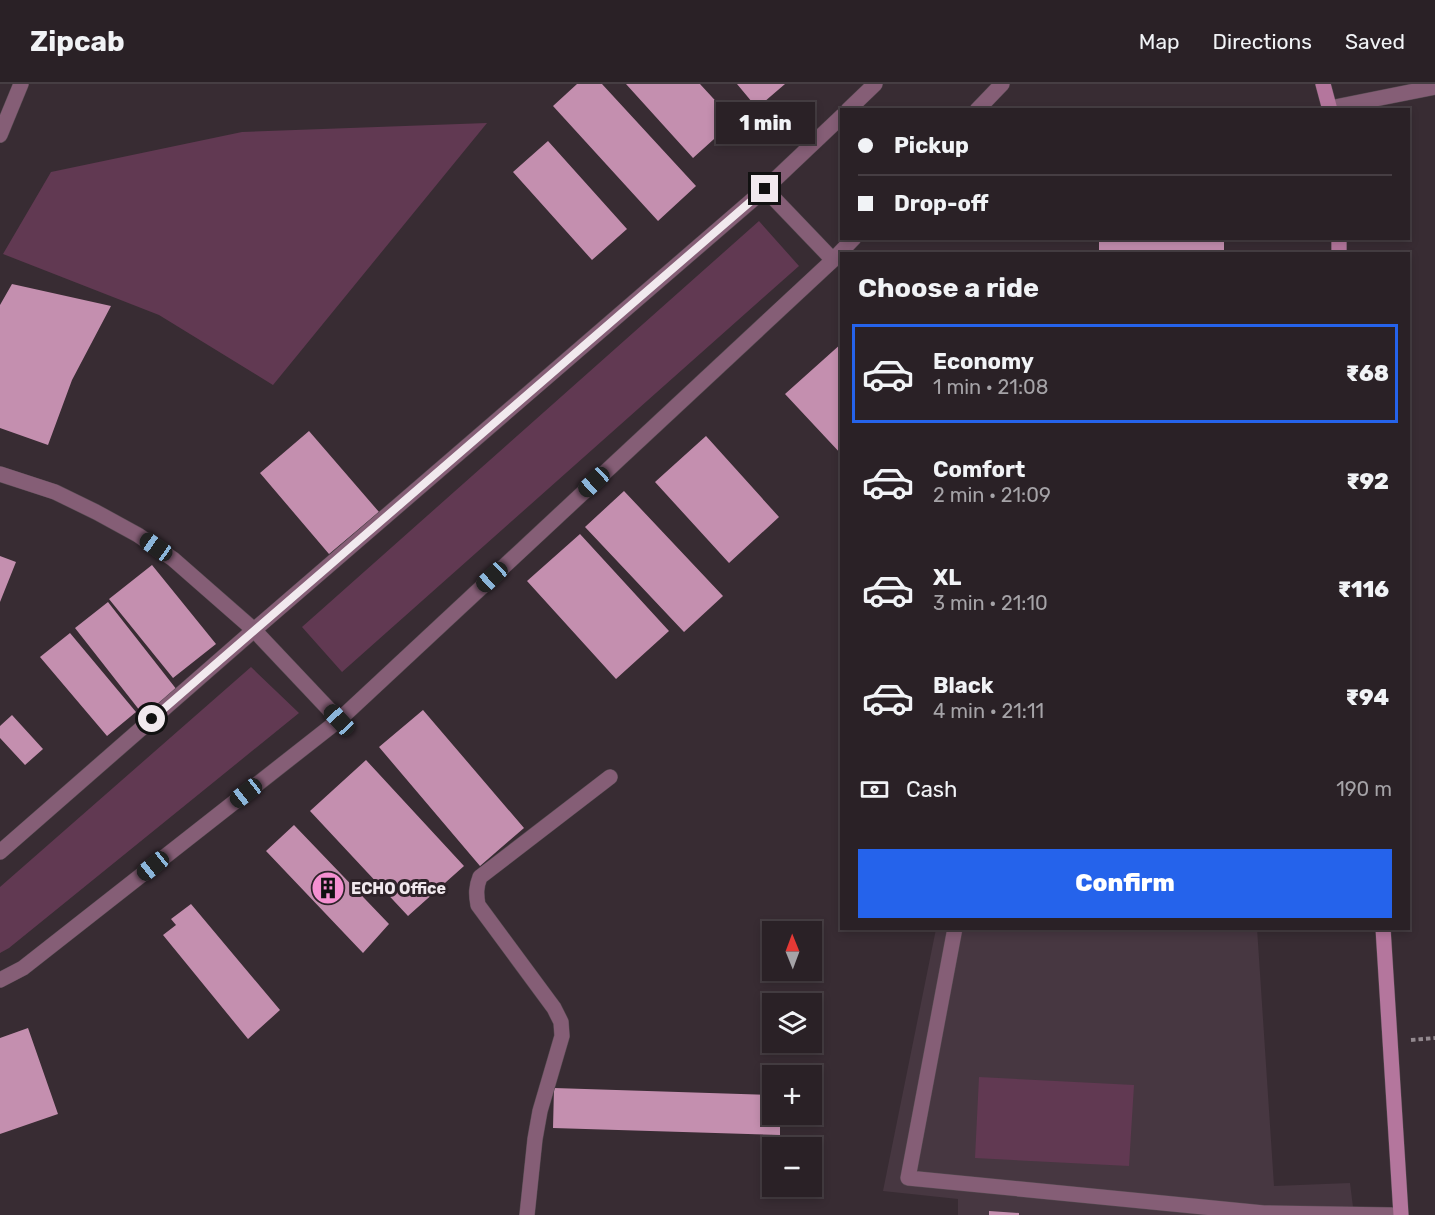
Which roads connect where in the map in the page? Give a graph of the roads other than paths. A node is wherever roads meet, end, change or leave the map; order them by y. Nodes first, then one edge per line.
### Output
1 (21, 84) edge
2 (875, 84) edge
3 (1002, 84) edge
4 (1323, 84) edge
5 (1435, 87) edge
6 (850, 108) edge
7 (979, 108) edge
8 (1330, 108) edge
9 (1335, 108) edge
10 (840, 118) edge
11 (0, 135) edge
12 (765, 189) junction
13 (852, 240) edge
14 (841, 252) edge
15 (840, 253) edge
16 (833, 260) junction
17 (0, 474) edge
18 (254, 630) junction
19 (339, 720) junction
20 (610, 777) dead end
21 (0, 852) edge
22 (955, 930) edge
23 (1383, 930) edge
24 (0, 980) edge
25 (1264, 1214) edge
26 (527, 1215) edge
27 (1392, 1215) edge
28 (1401, 1215) edge

1 - 11 street
2 - 6 street
3 - 7 street
4 - 8 street
5 - 9 street
10 - 12 street
12 - 16 street
12 - 18 street
13 - 14 street
15 - 16 street
16 - 19 street
17 - 18 street
18 - 19 street
18 - 21 street
19 - 24 street
20 - 26 street
22 - 25 street
23 - 28 street
25 - 27 street

